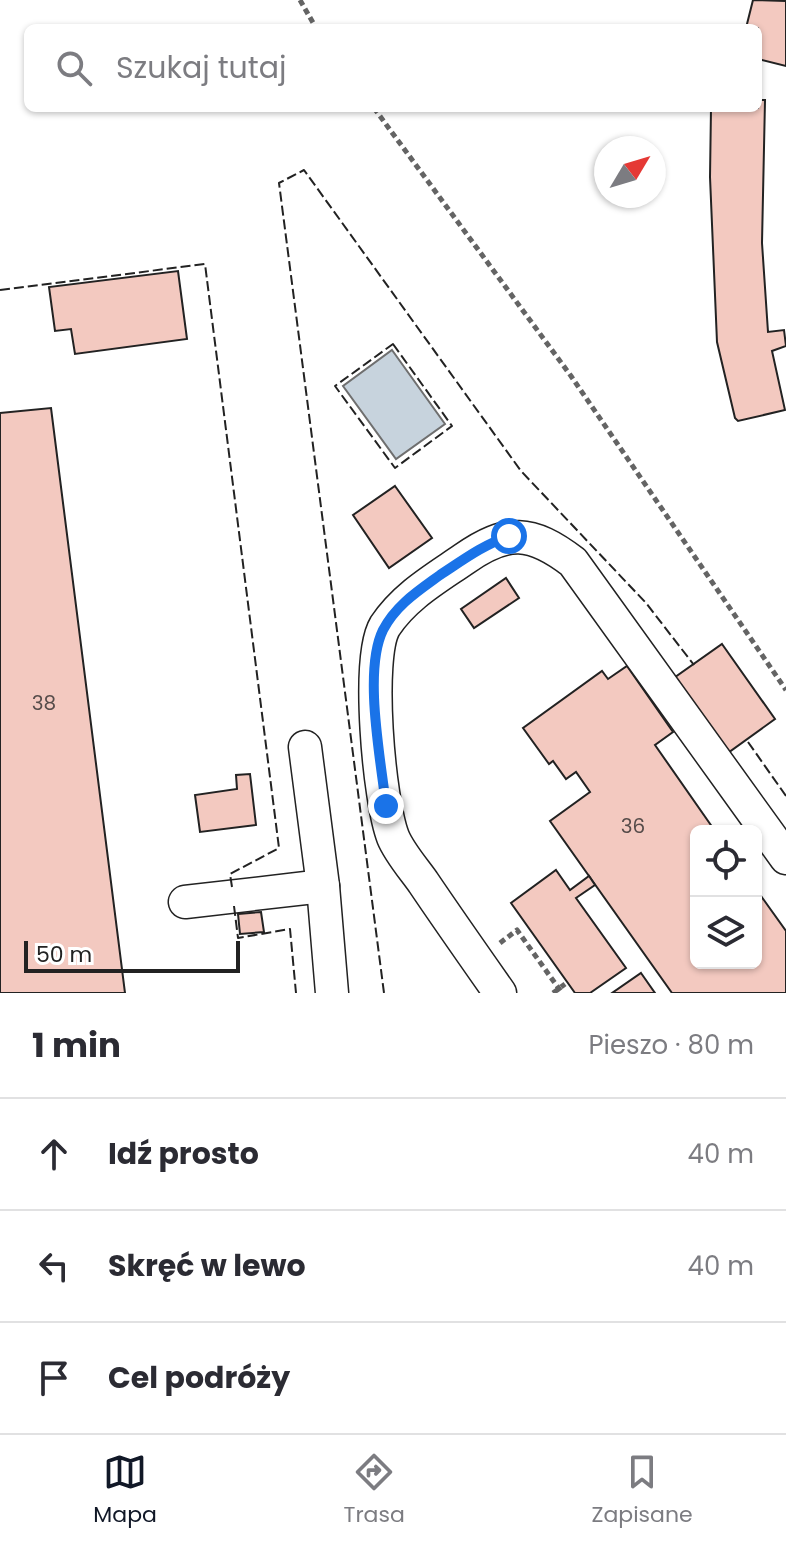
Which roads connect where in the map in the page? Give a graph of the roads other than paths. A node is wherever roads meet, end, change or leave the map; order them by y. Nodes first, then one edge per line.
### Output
1 (305, 747) dead end
2 (786, 858) edge
3 (323, 886) junction
4 (185, 902) dead end
5 (332, 993) edge
6 (500, 993) edge

1 - 3 street
2 - 6 street
3 - 4 street
3 - 5 street

